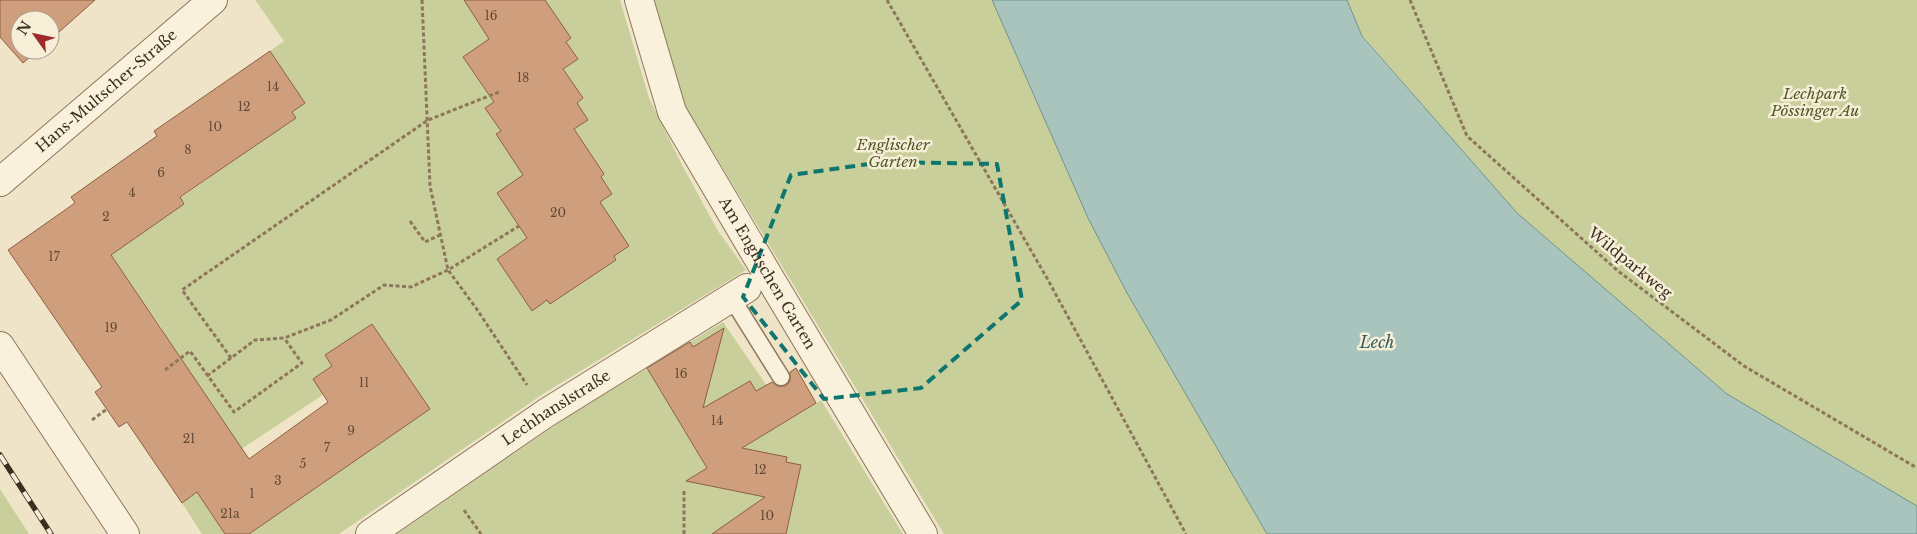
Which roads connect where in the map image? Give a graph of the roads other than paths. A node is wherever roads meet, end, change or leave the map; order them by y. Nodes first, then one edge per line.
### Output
1 (213, 0) edge
2 (640, 0) edge
3 (0, 182) edge
4 (739, 292) joint
5 (0, 346) edge
6 (781, 377) dead end
7 (125, 534) edge
8 (370, 534) edge
9 (923, 534) edge

1 - 3 street, Hans-Multscher-Straße
2 - 9 street, Am Englischen Garten
4 - 6 lane
4 - 8 street, Lechhanslstraße
5 - 7 street

